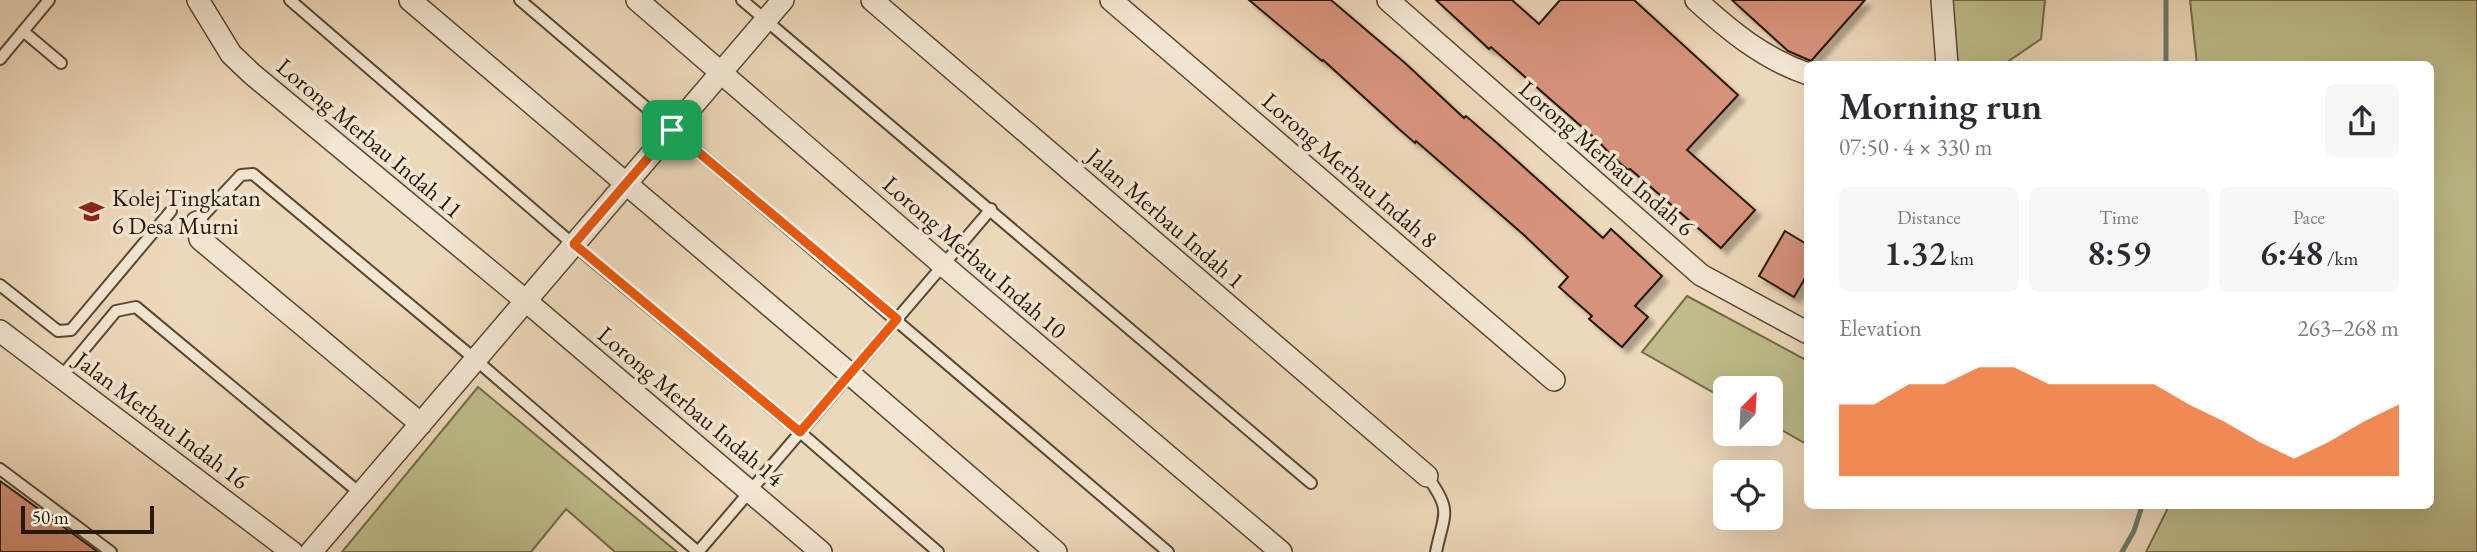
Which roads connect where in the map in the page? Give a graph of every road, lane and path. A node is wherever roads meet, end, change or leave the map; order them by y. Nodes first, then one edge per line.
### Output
1 (50, 0) edge
2 (198, 0) edge
3 (290, 0) edge
4 (410, 0) edge
5 (520, 0) edge
6 (637, 0) edge
7 (742, 0) edge
8 (783, 0) edge
9 (872, 0) edge
10 (1388, 0) edge
11 (1696, 0) edge
12 (1942, 0) edge
13 (1118, 2) edge
14 (766, 21) junction
15 (23, 32) junction
16 (0, 59) edge
17 (1947, 61) edge
18 (61, 63) dead end
19 (722, 72) junction
20 (1804, 73) edge
21 (672, 130) junction
22 (626, 184) junction
23 (990, 209) junction
24 (170, 211) dead end
25 (197, 222) joint
26 (574, 244) junction
27 (943, 265) junction
28 (0, 285) edge
29 (526, 301) junction
30 (897, 319) junction
31 (0, 331) edge
32 (1804, 331) edge
33 (476, 359) junction
34 (850, 374) junction
35 (61, 377) junction
36 (1554, 380) dead end
37 (421, 424) junction
38 (800, 432) junction
39 (0, 469) edge
40 (1427, 476) joint
41 (1311, 483) dead end
42 (750, 491) junction
43 (362, 494) junction
44 (111, 552) edge
45 (292, 552) edge
46 (311, 552) edge
47 (698, 552) edge
48 (821, 552) edge
49 (938, 552) edge
50 (1056, 552) edge
51 (1168, 552) edge
52 (1281, 552) edge
53 (1436, 552) edge

1 - 15 lane
2 - 29 street, Lorong Merbau Indah 11
3 - 26 lane
4 - 22 street
5 - 21 lane
6 - 19 street, Lorong Merbau Indah 10
7 - 14 lane
8 - 14 street
9 - 40 street, Jalan Merbau Indah 1
10 - 32 street, Lorong Merbau Indah 6
11 - 20 street
12 - 17 street
13 - 36 street, Lorong Merbau Indah 8
14 - 19 street
14 - 23 lane
15 - 16 lane
15 - 18 lane
19 - 21 street
19 - 27 street, Lorong Merbau Indah 10
21 - 22 street
21 - 30 lane
22 - 26 street
22 - 34 street
23 - 27 lane
23 - 41 lane
24 - 28 lane
25 - 33 lane
25 - 37 street
26 - 29 street
26 - 38 lane
27 - 30 lane
27 - 52 street, Lorong Merbau Indah 10
29 - 33 street
29 - 42 street, Lorong Merbau Indah 14
30 - 34 lane
30 - 51 lane
31 - 35 street, Jalan Merbau Indah 16
33 - 37 street
33 - 47 lane
34 - 38 lane
34 - 50 street
35 - 43 lane
35 - 45 street, Jalan Merbau Indah 16
37 - 43 street
38 - 42 lane
38 - 49 lane
39 - 44 lane
40 - 53 lane
42 - 47 lane
42 - 48 street, Lorong Merbau Indah 14
43 - 46 street

